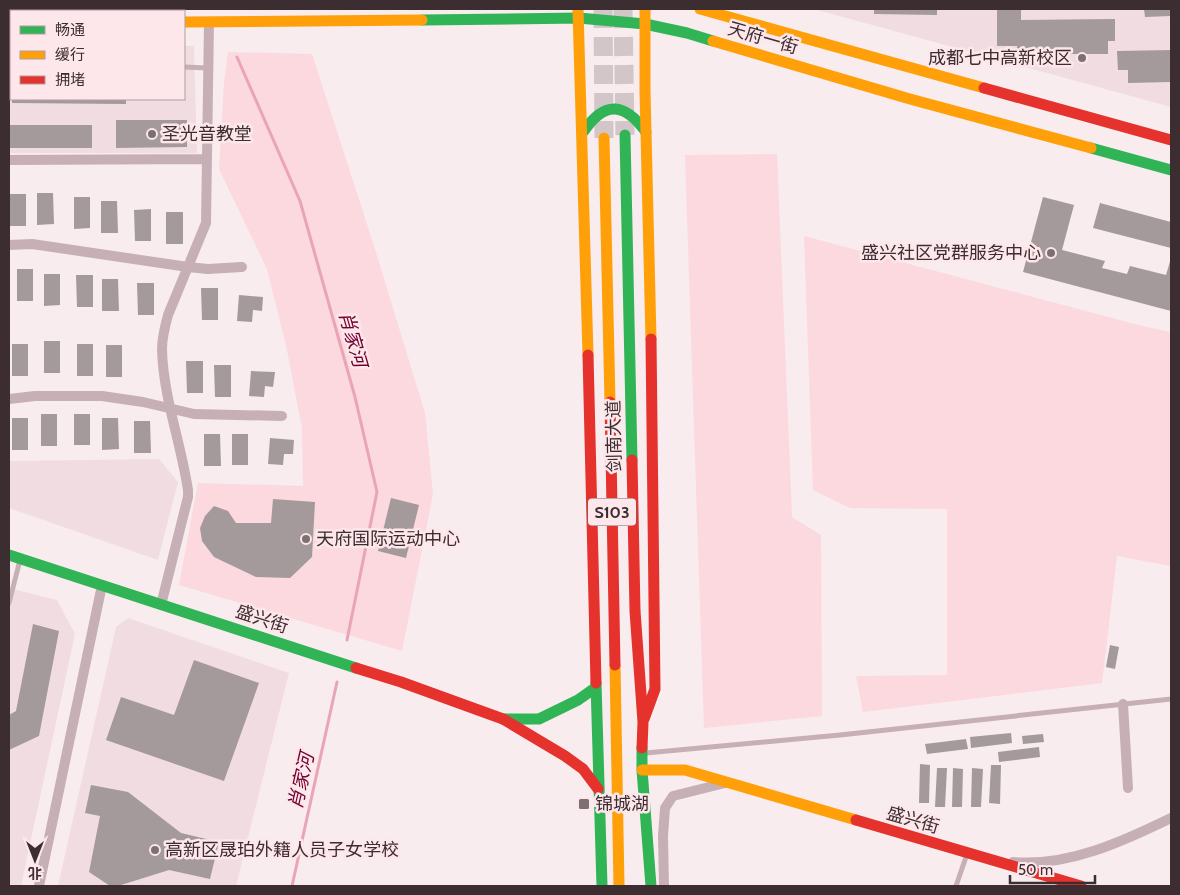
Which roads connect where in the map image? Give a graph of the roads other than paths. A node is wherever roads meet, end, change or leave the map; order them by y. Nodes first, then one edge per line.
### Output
1 (645, 9) edge
2 (700, 9) edge
3 (578, 14) edge
4 (185, 22) edge
5 (210, 22) junction
6 (645, 24) junction
7 (185, 68) edge
8 (209, 68) junction
9 (584, 131) junction
10 (646, 132) junction
11 (625, 135) tunnel mouth
12 (604, 138) tunnel mouth
13 (1171, 140) edge
14 (207, 159) junction
15 (9, 160) edge
16 (1171, 170) edge
17 (9, 245) edge
18 (188, 267) junction
19 (242, 268) dead end
20 (9, 400) edge
21 (172, 409) junction
22 (282, 416) dead end
23 (9, 555) edge
24 (20, 559) junction
25 (102, 585) junction
26 (9, 603) edge
27 (161, 604) junction
28 (595, 688) junction
29 (1171, 699) edge
30 (1123, 704) junction
31 (503, 719) junction
32 (643, 722) junction
33 (643, 754) junction
34 (642, 770) junction
35 (725, 783) junction
36 (1128, 788) dead end
37 (598, 789) junction
38 (1171, 818) edge
39 (967, 854) junction
40 (990, 860) junction
41 (38, 886) edge
42 (602, 886) edge
43 (619, 886) edge
44 (651, 886) edge
45 (664, 886) edge
46 (956, 886) edge
47 (1081, 886) edge

1 - 6 main road
2 - 13 main road, 天府一街
3 - 5 main road, 天府一街
3 - 6 main road, 天府一街
3 - 9 main road
4 - 5 main road, 天府一街
5 - 8 street
6 - 10 main road
6 - 16 main road, 天府一街
7 - 8 lane
8 - 14 street
9 - 10 main road
9 - 28 main road
10 - 32 main road
11 - 32 main road, 剑南大道 / S103
12 - 43 main road, 剑南大道 / S103
14 - 15 street
14 - 18 street
17 - 18 street
18 - 19 street
18 - 21 street
20 - 21 street
21 - 22 street
21 - 27 street
23 - 24 main road, 盛兴街
24 - 25 main road, 盛兴街
24 - 26 lane
25 - 27 main road, 盛兴街
25 - 41 street
27 - 31 main road, 盛兴街
28 - 31 main road
28 - 37 main road
29 - 30 lane
30 - 33 lane
30 - 36 street
31 - 37 main road
32 - 33 main road, 剑南大道 / S103
33 - 34 main road, 剑南大道 / S103
34 - 35 main road, 盛兴街
34 - 44 main road, 剑南大道 / S103
35 - 39 main road, 盛兴街
35 - 45 street
37 - 42 main road
38 - 40 street, 盛兴街
39 - 40 main road, 盛兴街
39 - 46 lane
40 - 47 main road

